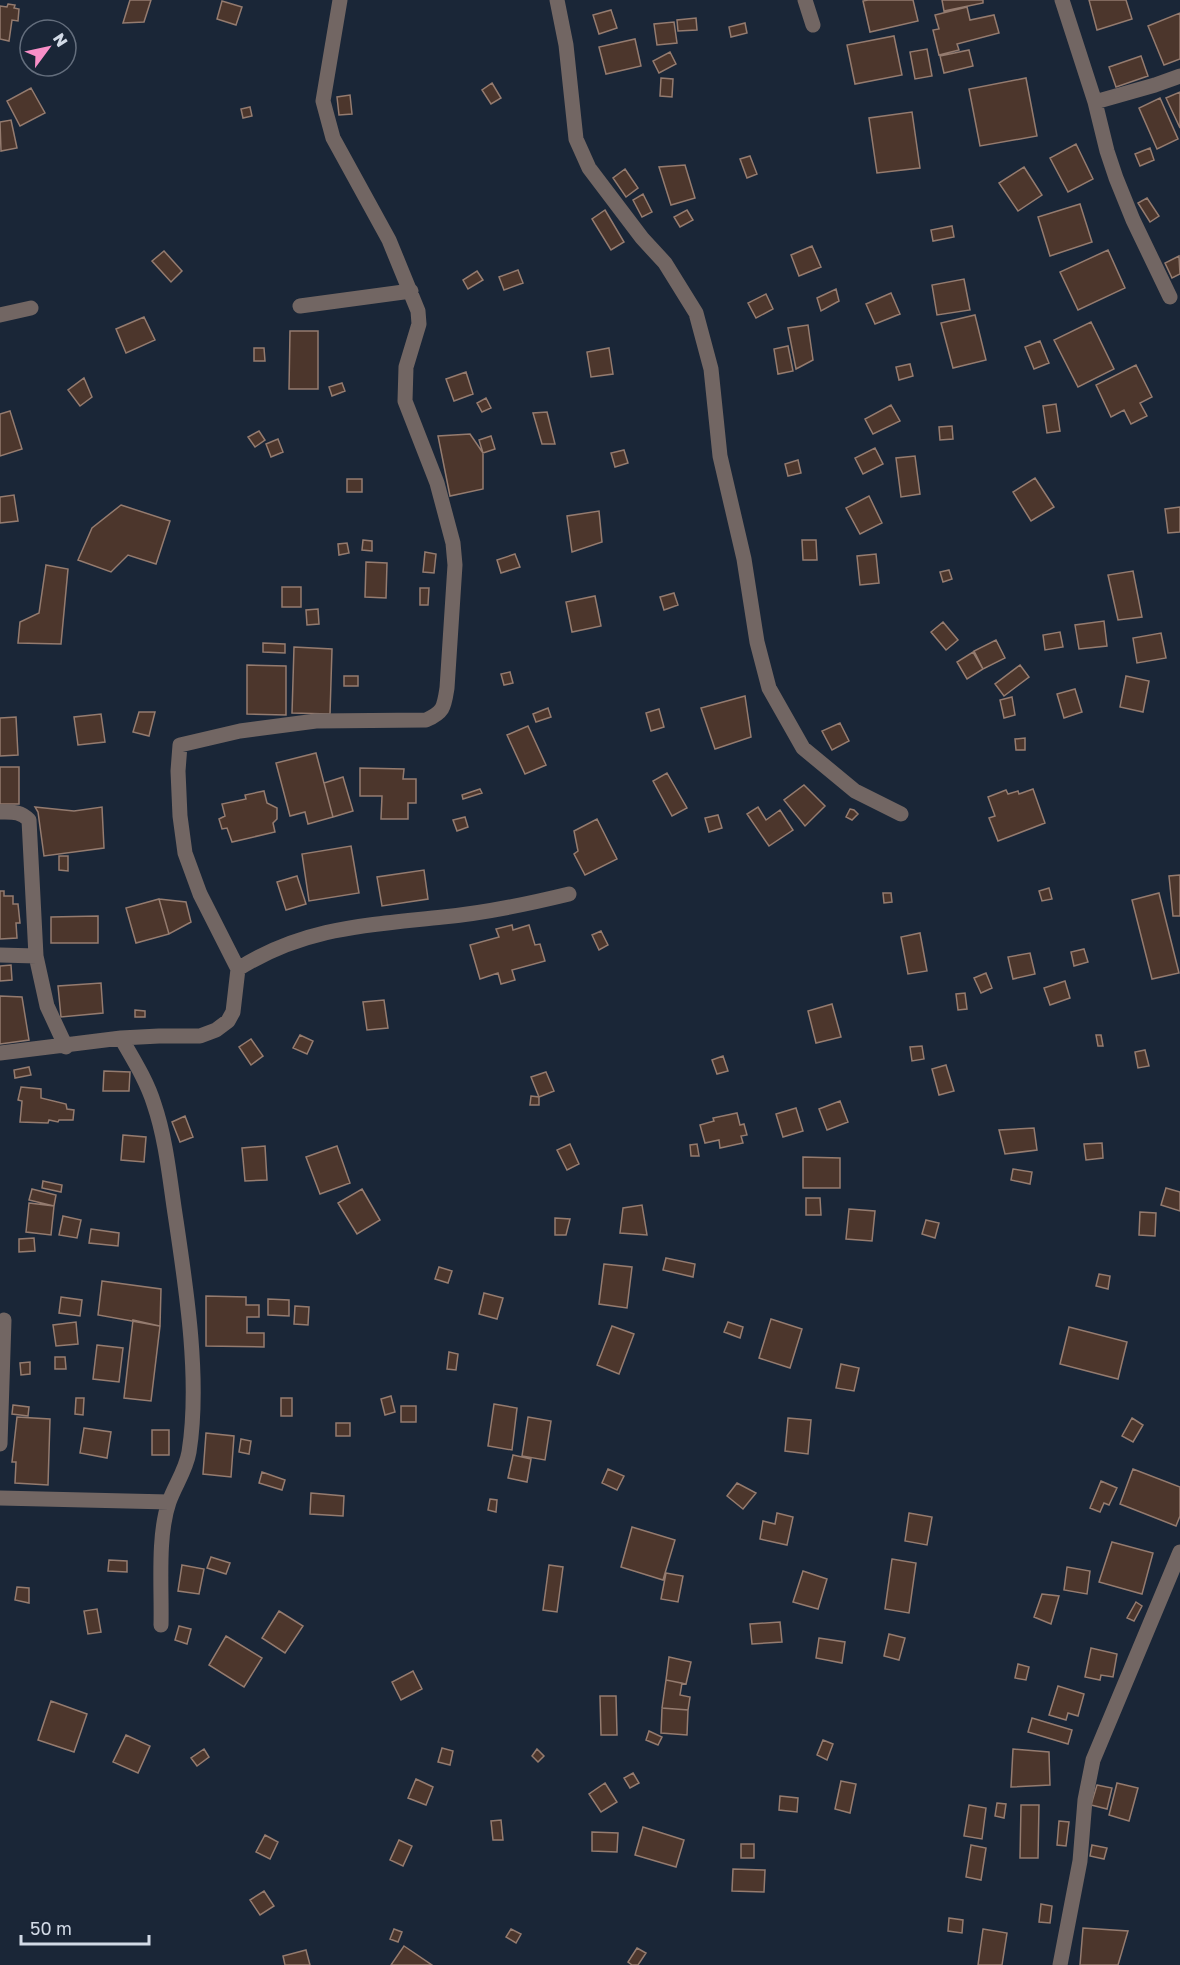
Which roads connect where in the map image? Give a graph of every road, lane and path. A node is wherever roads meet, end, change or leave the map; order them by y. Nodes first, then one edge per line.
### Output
1 (340, 0) edge
2 (557, 0) edge
3 (805, 0) edge
4 (1062, 0) edge
5 (813, 26) dead end
6 (1180, 76) edge
7 (1095, 102) junction
8 (411, 291) junction
9 (1170, 297) dead end
10 (300, 306) dead end
11 (31, 308) dead end
12 (0, 315) edge
13 (0, 812) edge
14 (901, 814) dead end
15 (569, 894) dead end
16 (0, 955) edge
17 (36, 956) junction
18 (238, 969) junction
19 (121, 1038) junction
20 (66, 1047) junction
21 (0, 1053) edge
22 (4, 1320) dead end
23 (0, 1444) edge
24 (0, 1498) edge
25 (169, 1502) junction
26 (1180, 1552) edge
27 (160, 1625) dead end
28 (1060, 1965) edge

1 - 8 street
2 - 14 street
3 - 5 street
4 - 7 street
6 - 7 street
7 - 9 street
8 - 10 street
8 - 18 street
11 - 12 street
13 - 17 street
15 - 18 street
16 - 17 street
17 - 20 street
18 - 19 street
19 - 20 street
19 - 25 street
20 - 21 street
22 - 23 street
24 - 25 street
25 - 27 street
26 - 28 street

